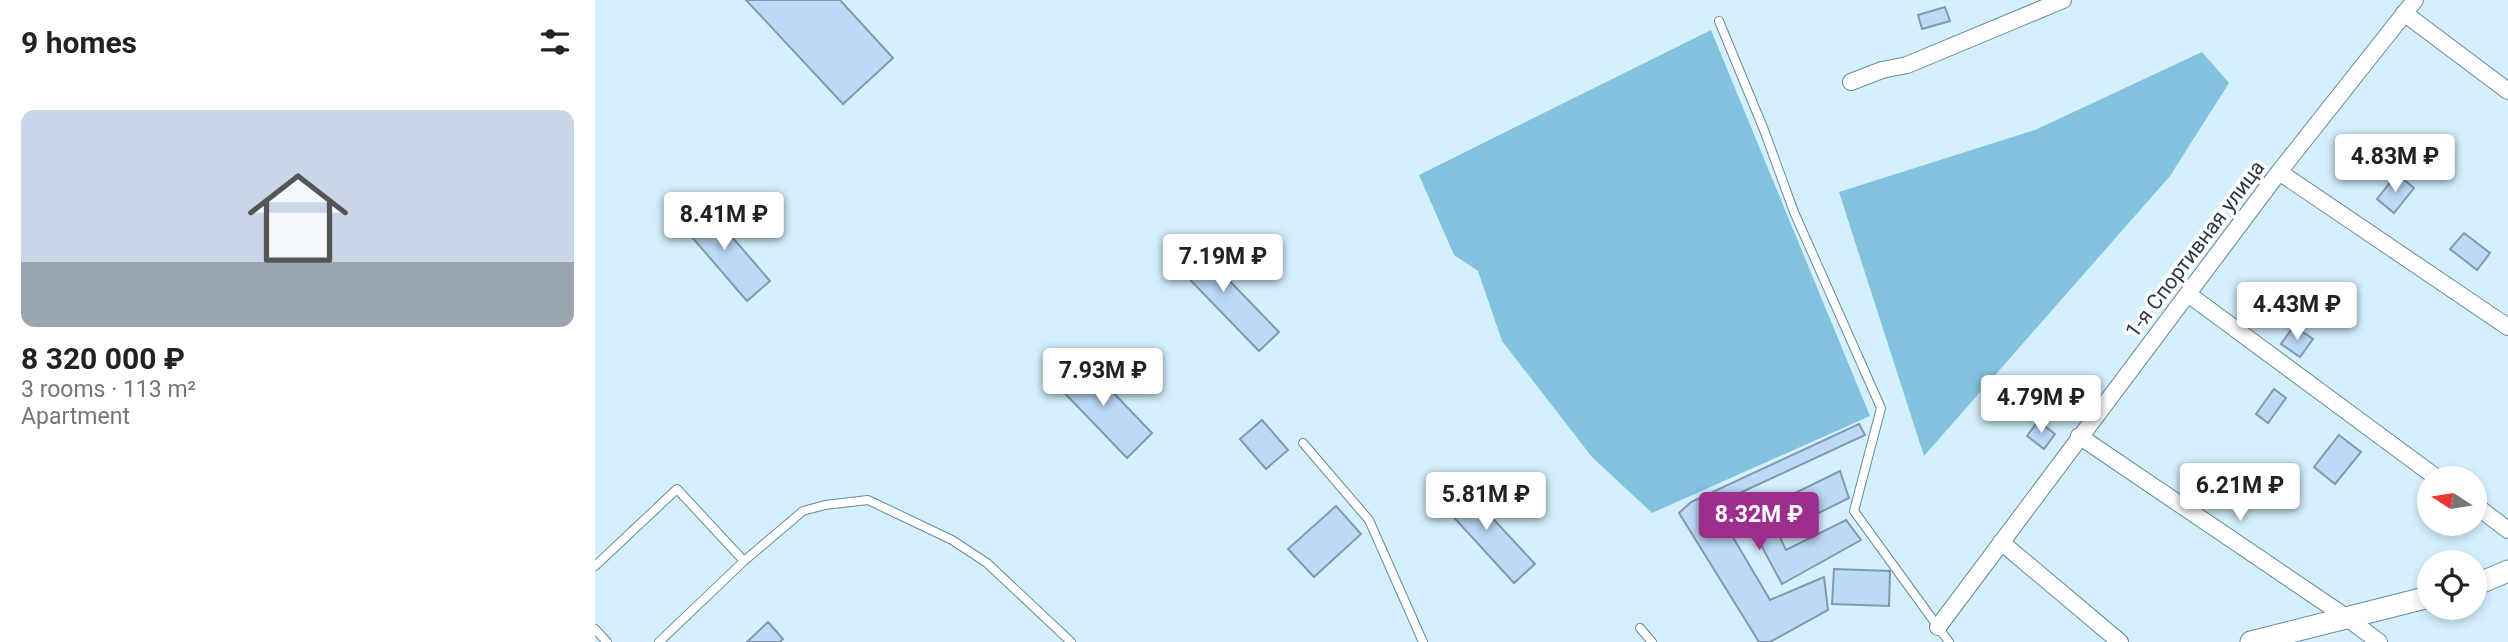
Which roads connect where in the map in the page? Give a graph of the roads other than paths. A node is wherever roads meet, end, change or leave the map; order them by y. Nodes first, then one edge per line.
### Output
1 (2063, 0) edge
2 (2415, 0) edge
3 (2404, 13) junction
4 (1719, 21) dead end
5 (1851, 82) dead end
6 (2508, 92) edge
7 (2279, 172) junction
8 (2188, 294) junction
9 (2508, 327) edge
10 (2079, 436) junction
11 (1303, 443) dead end
12 (2421, 466) edge
13 (2487, 514) edge
14 (2508, 530) edge
15 (2001, 542) junction
16 (744, 561) junction
17 (595, 566) edge
18 (2508, 571) edge
19 (2487, 580) edge
20 (2417, 600) edge
21 (2346, 617) junction
22 (1938, 627) junction
23 (1640, 628) dead end
24 (595, 629) edge
25 (607, 642) edge
26 (659, 642) edge
27 (1071, 642) edge
28 (1423, 642) edge
29 (1652, 642) edge
30 (1949, 642) edge
31 (2120, 642) edge
32 (2251, 642) edge
33 (2379, 642) edge

1 - 5 street
2 - 3 street, 1-я Спортивная улица
3 - 6 street
3 - 7 street, 1-я Спортивная улица
4 - 22 lane
7 - 8 street, 1-я Спортивная улица
7 - 9 street
8 - 10 street, 1-я Спортивная улица
8 - 12 street
10 - 15 street, 1-я Спортивная улица
10 - 21 street
11 - 28 lane
13 - 14 street
15 - 22 street, 1-я Спортивная улица
15 - 31 street
16 - 17 lane
16 - 26 lane
16 - 27 lane
18 - 19 street
20 - 21 street
21 - 32 street
21 - 33 street
22 - 30 lane
23 - 29 lane
24 - 25 lane

